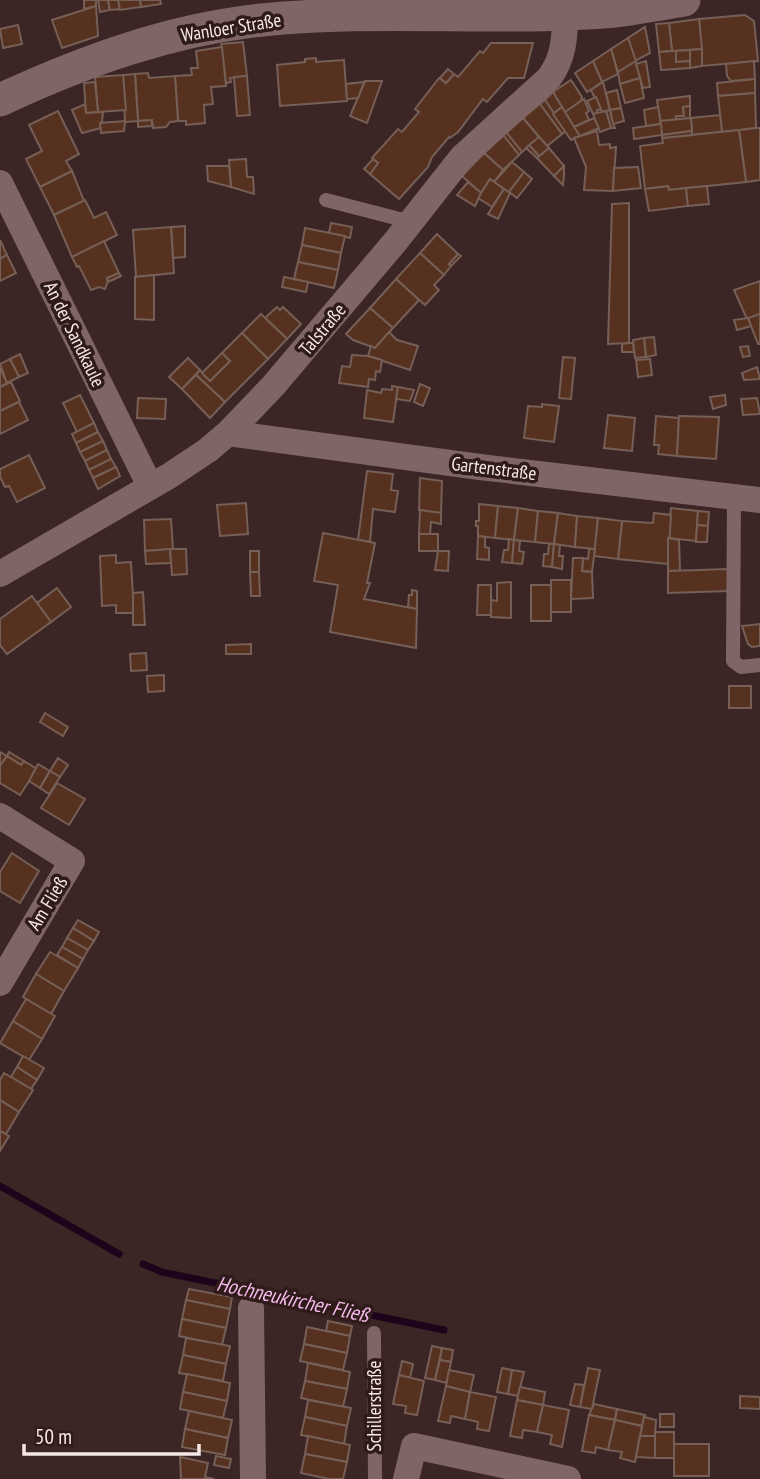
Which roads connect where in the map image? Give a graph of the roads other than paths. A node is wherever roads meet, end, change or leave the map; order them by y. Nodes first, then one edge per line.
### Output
1 (684, 0) edge
2 (565, 13) junction
3 (0, 100) edge
4 (0, 183) edge
5 (326, 200) dead end
6 (411, 222) junction
7 (228, 433) junction
8 (150, 486) junction
9 (747, 498) edge
10 (2, 566) edge
11 (760, 665) edge
12 (0, 816) edge
13 (0, 983) edge
14 (251, 1308) dead end
15 (374, 1333) dead end
16 (253, 1479) edge
17 (375, 1479) edge
18 (406, 1479) edge
19 (568, 1479) edge

1 - 2 street, Wanloer Straße
2 - 3 street, Wanloer Straße
2 - 6 street, Talstraße
4 - 8 street, An der Sandkaule
5 - 6 lane
6 - 7 street, Talstraße
7 - 8 street, Talstraße
7 - 9 street, Gartenstraße
8 - 10 street, Talstraße
9 - 11 lane
12 - 13 street, Am Fließ
14 - 16 street
15 - 17 lane, Schillerstraße
18 - 19 street, Schillerstraße

